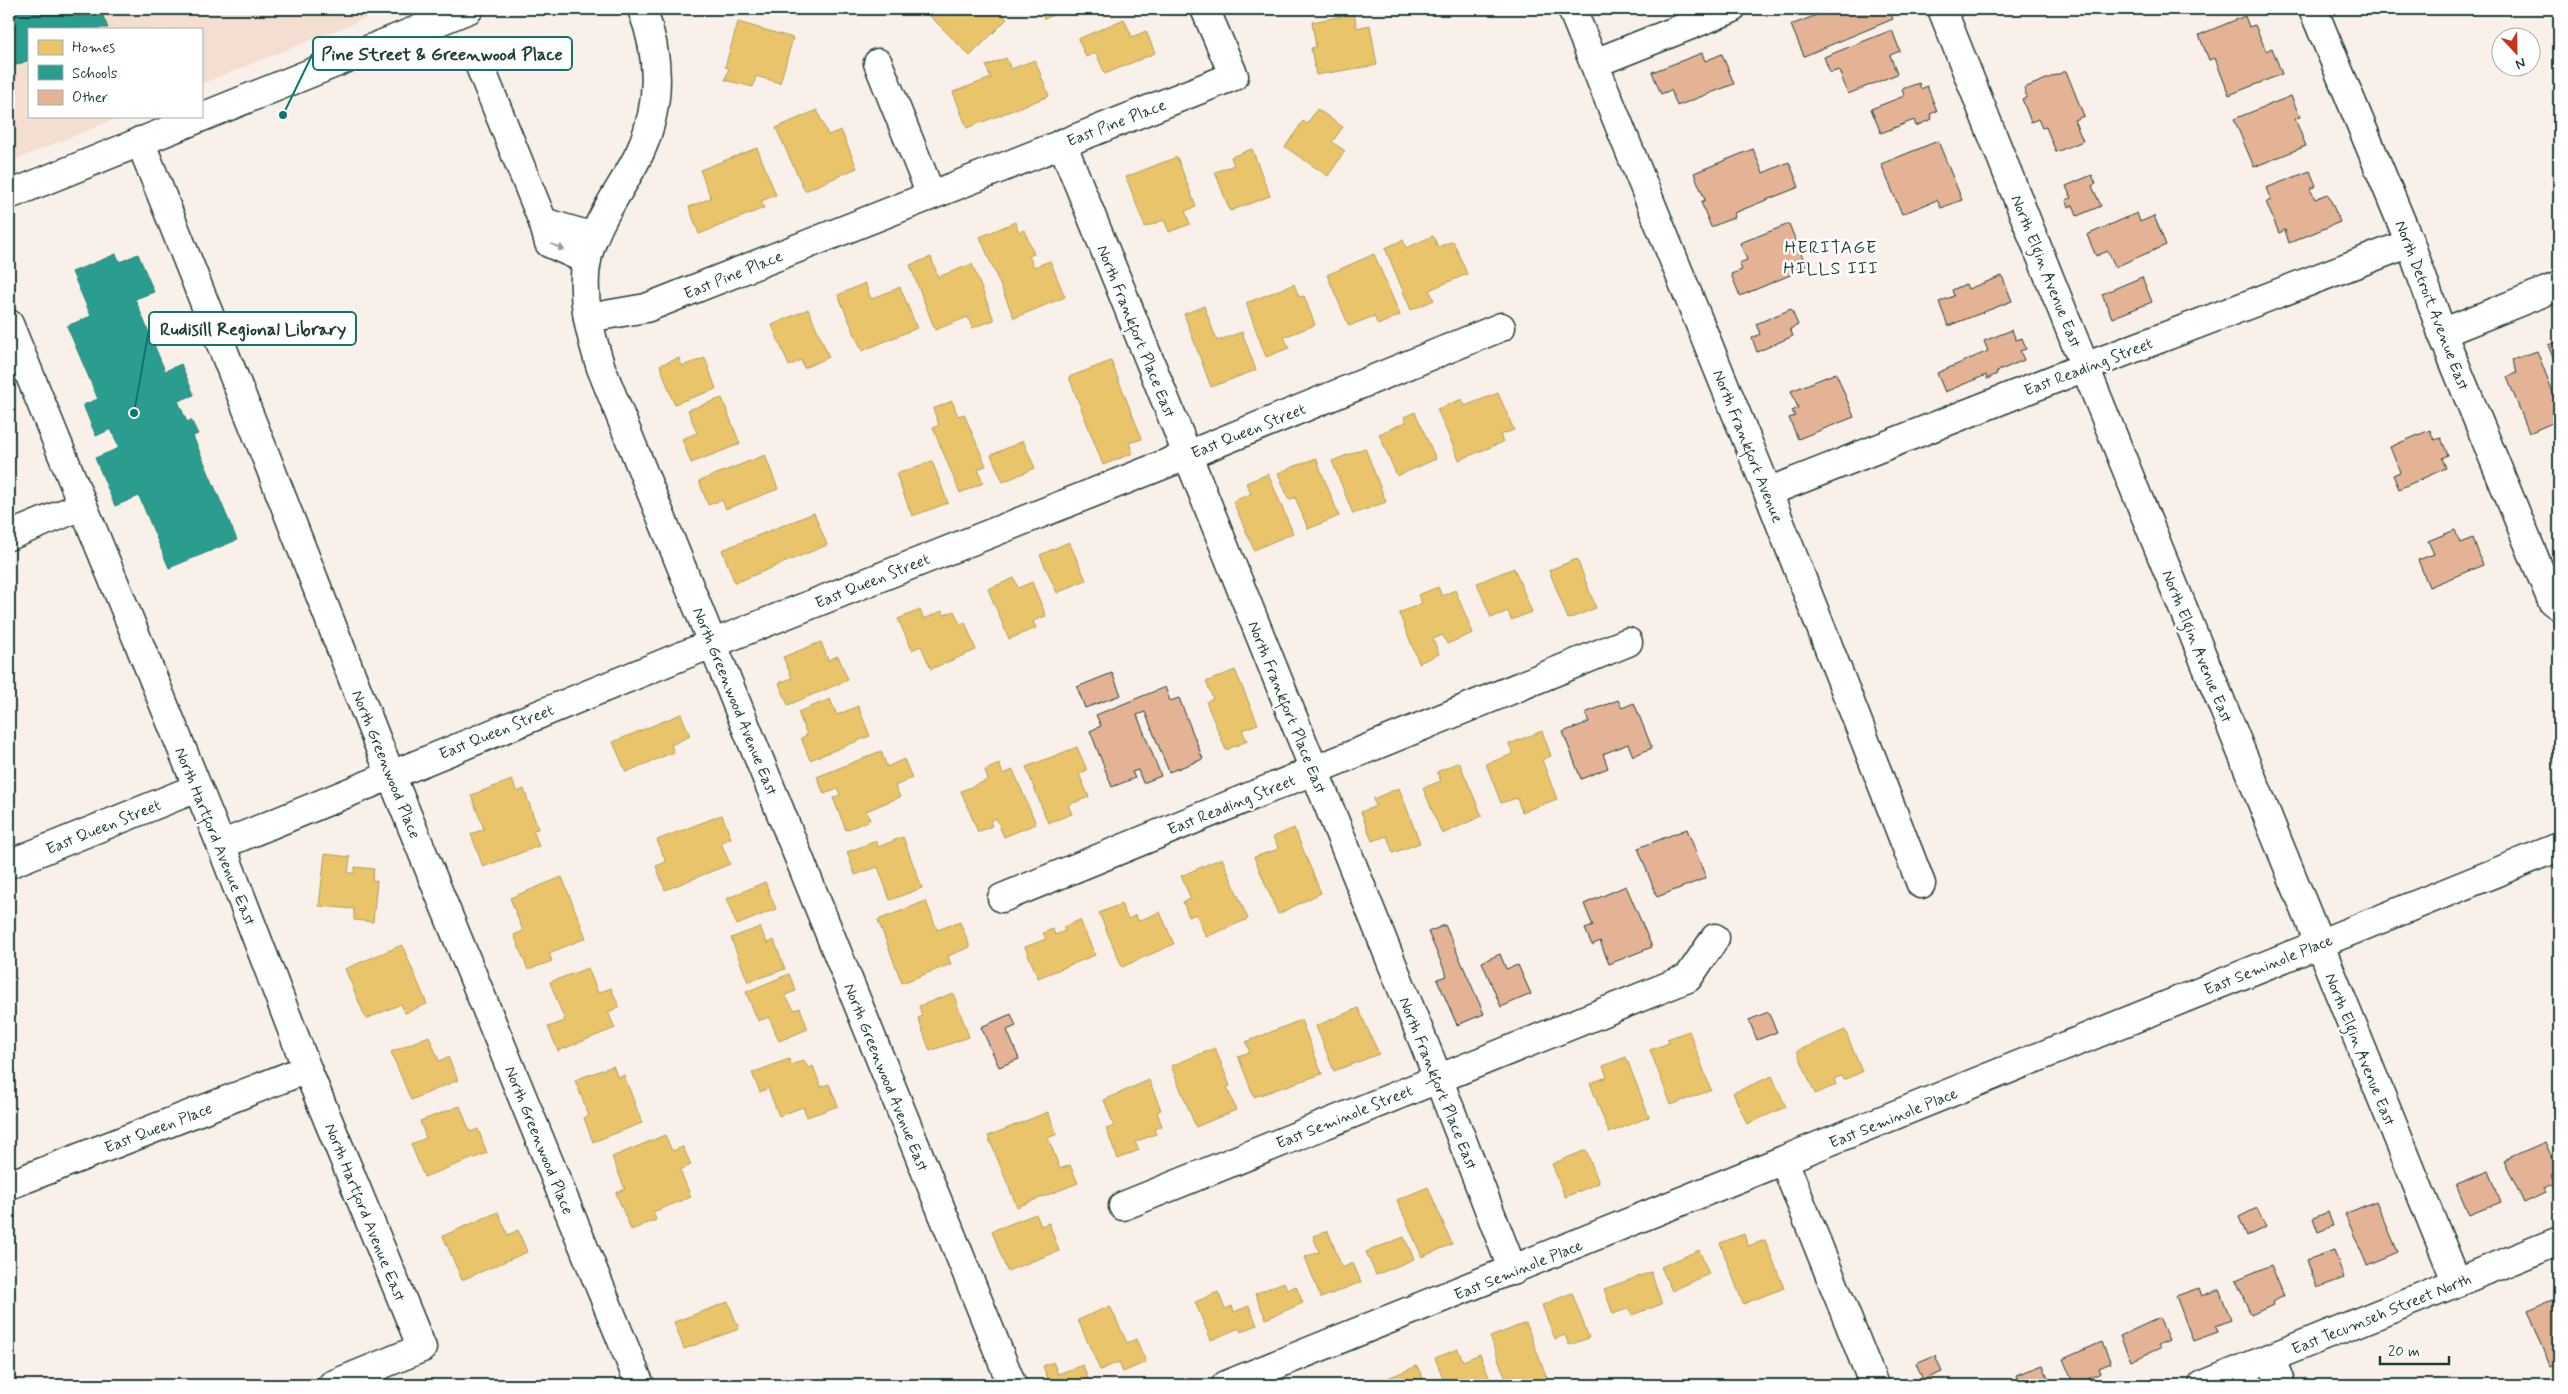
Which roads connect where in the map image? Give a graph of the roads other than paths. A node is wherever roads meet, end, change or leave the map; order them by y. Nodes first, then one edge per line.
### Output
1 (470, 9) edge
2 (642, 9) edge
3 (1206, 9) edge
4 (1572, 9) edge
5 (1731, 9) edge
6 (1942, 9) edge
7 (2313, 9) edge
8 (878, 63) dead end
9 (479, 64) dead end
10 (1595, 64) junction
11 (202, 116) edge
12 (198, 118) edge
13 (140, 141) junction
14 (1062, 143) junction
15 (9, 195) edge
16 (931, 195) junction
17 (2410, 243) junction
18 (591, 249) junction
19 (2559, 286) edge
20 (588, 318) junction
21 (9, 324) edge
22 (1501, 327) dead end
23 (2442, 333) junction
24 (2085, 367) junction
25 (1188, 455) junction
26 (1768, 492) junction
27 (82, 506) junction
28 (9, 536) edge
29 (2556, 603) edge
30 (1628, 642) dead end
31 (712, 644) junction
32 (1313, 771) junction
33 (391, 774) junction
34 (197, 788) junction
35 (232, 840) junction
36 (2559, 847) edge
37 (9, 864) edge
38 (1921, 884) dead end
39 (1002, 898) dead end
40 (1715, 938) dead end
41 (2318, 944) junction
42 (307, 1068) junction
43 (1438, 1078) junction
44 (1784, 1161) junction
45 (9, 1185) edge
46 (1123, 1206) dead end
47 (2559, 1241) edge
48 (1513, 1271) junction
49 (2456, 1282) junction
50 (2271, 1358) junction
51 (332, 1385) edge
52 (640, 1385) edge
53 (1012, 1385) edge
54 (1226, 1385) edge
55 (1874, 1385) edge
56 (2204, 1385) edge
57 (2281, 1385) edge

1 - 11 street
2 - 18 street, North Greenwood Avenue East
3 - 14 street, East Pine Place
4 - 10 street, North Frankfort Avenue
5 - 10 street
6 - 24 street, North Elgin Avenue East
7 - 17 street, North Detroit Avenue East
8 - 16 street
9 - 18 street
10 - 26 street, North Frankfort Avenue
12 - 13 street
13 - 15 street
13 - 33 street, North Greenwood Place
14 - 16 street, East Pine Place
14 - 25 street, North Frankfort Place East
16 - 20 street, East Pine Place
17 - 23 street, North Detroit Avenue East
17 - 24 street, East Reading Street
18 - 20 street, North Greenwood Avenue East
19 - 23 street
20 - 31 street, North Greenwood Avenue East
21 - 27 street, North Hartford Avenue East
22 - 25 street, East Queen Street
23 - 29 street, North Detroit Avenue East
24 - 26 street, East Reading Street
24 - 41 street, North Elgin Avenue East
25 - 31 street, East Queen Street
25 - 32 street, North Frankfort Place East
26 - 38 street, North Frankfort Avenue
27 - 28 street
27 - 34 street, North Hartford Avenue East
30 - 32 street, East Reading Street
31 - 33 street, East Queen Street
31 - 53 street, North Greenwood Avenue East
32 - 39 street, East Reading Street
32 - 43 street, North Frankfort Place East
33 - 35 street, East Queen Street
33 - 52 street, North Greenwood Place
34 - 35 street, North Hartford Avenue East
34 - 37 street, East Queen Street
35 - 42 street, North Hartford Avenue East
36 - 41 street, East Seminole Place
40 - 43 street, East Seminole Street
41 - 44 street, East Seminole Place
41 - 49 street, North Elgin Avenue East
42 - 45 street, East Queen Place
42 - 51 street, North Hartford Avenue East
43 - 46 street, East Seminole Street
43 - 48 street, North Frankfort Place East
44 - 48 street, East Seminole Place
44 - 55 street
47 - 49 street, East Tecumseh Street North
48 - 54 street, East Seminole Place
49 - 50 street, East Tecumseh Street North
50 - 56 street, East Tecumseh Street North
50 - 57 street

